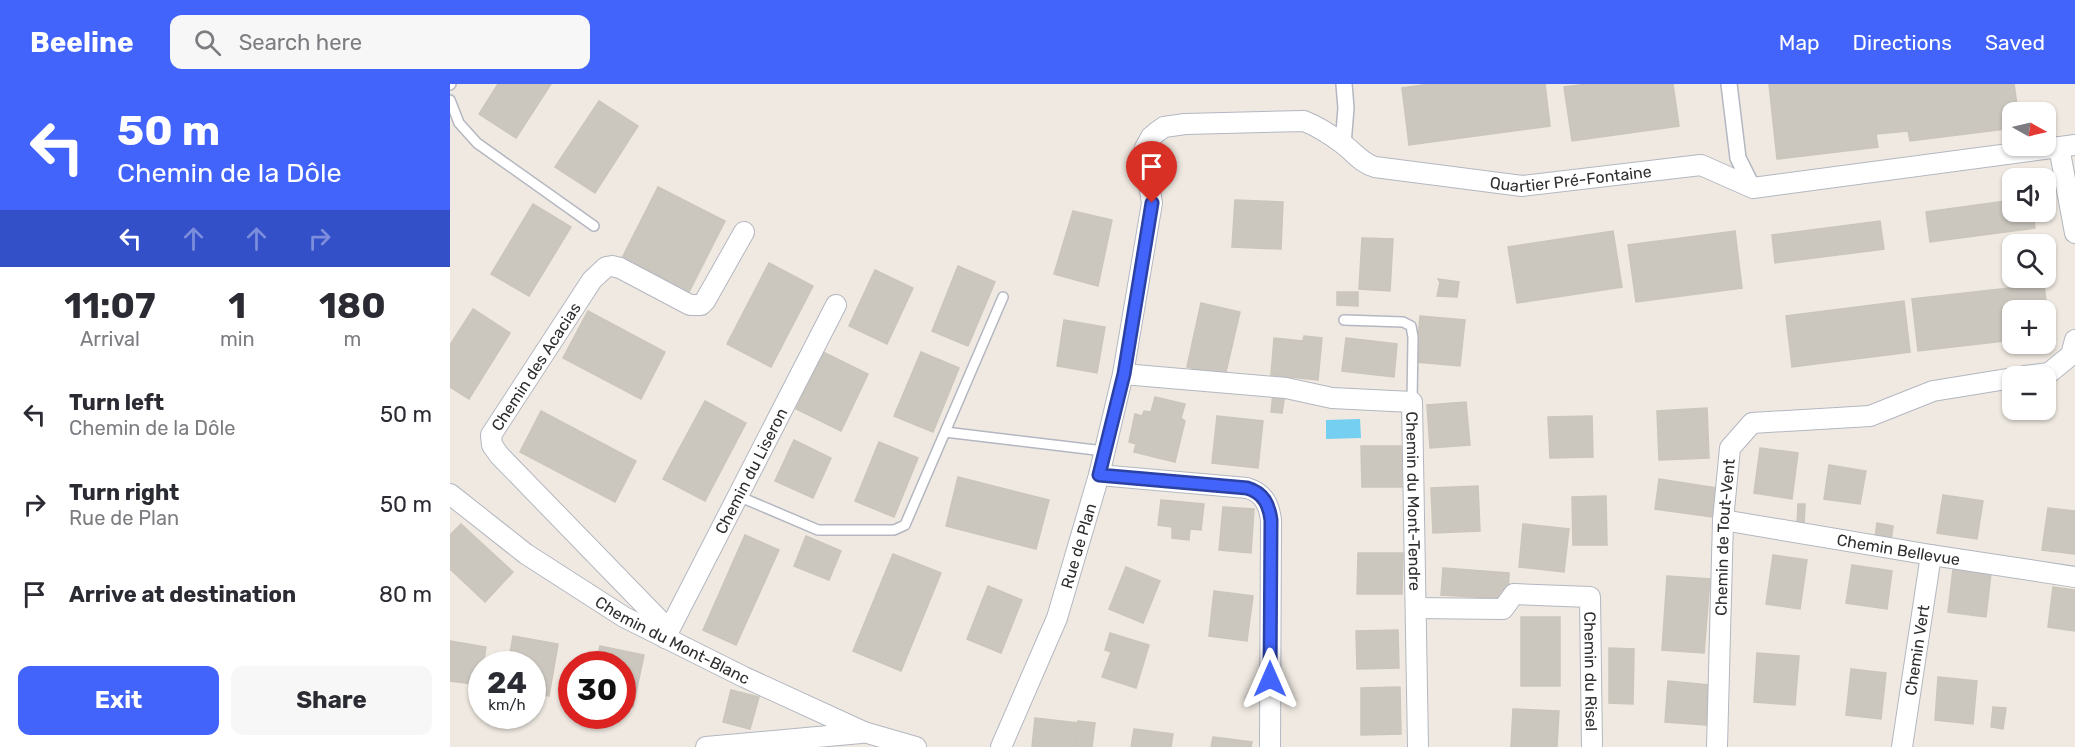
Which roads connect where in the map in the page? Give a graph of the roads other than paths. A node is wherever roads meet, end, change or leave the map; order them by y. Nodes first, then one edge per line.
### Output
1 (1344, 84) edge
2 (1729, 84) edge
3 (450, 100) edge
4 (1343, 144) junction
5 (2067, 146) edge
6 (1753, 188) junction
7 (1151, 193) joint
8 (594, 226) dead end
9 (744, 232) dead end
10 (2075, 233) edge
11 (1003, 297) dead end
12 (836, 305) dead end
13 (1344, 320) dead end
14 (2075, 340) edge
15 (2056, 367) edge
16 (1124, 374) junction
17 (2002, 380) edge
18 (1412, 402) junction
19 (945, 432) junction
20 (1104, 451) junction
21 (1099, 475) junction
22 (450, 494) edge
23 (738, 496) junction
24 (1723, 520) junction
25 (1931, 555) junction
26 (2075, 577) edge
27 (1416, 608) junction
28 (667, 634) junction
29 (864, 732) junction
30 (706, 747) edge
31 (916, 747) edge
32 (1001, 747) edge
33 (1270, 747) edge
34 (1418, 747) edge
35 (1592, 747) edge
36 (1717, 747) edge
37 (1902, 747) edge

1 - 4 street
2 - 6 street
3 - 8 lane
4 - 6 street, Quartier Pré-Fontaine
4 - 7 street, Quartier Pré-Fontaine
5 - 6 street
5 - 10 street
7 - 16 street, Rue de Plan
9 - 28 street, Chemin des Acacias
11 - 19 lane
12 - 23 street, Chemin du Liseron
13 - 18 lane
14 - 15 street
16 - 18 street, Chemin du Mont-Tendre
16 - 20 street, Rue de Plan
17 - 24 street, Chemin de Tout-Vent
18 - 27 street, Chemin du Mont-Tendre
19 - 20 lane
19 - 23 lane
20 - 21 street, Rue de Plan
21 - 32 street, Rue de Plan
21 - 33 street
22 - 28 street, Chemin du Mont-Blanc
23 - 28 street, Chemin du Liseron
24 - 25 street, Chemin Bellevue
24 - 36 street, Chemin de Tout-Vent
25 - 26 street, Chemin Bellevue
25 - 37 street, Chemin Vert
27 - 34 street, Chemin du Mont-Tendre
27 - 35 street, Chemin du Risel
28 - 29 street, Chemin du Mont-Blanc
29 - 30 street
29 - 31 street, Chemin du Mont-Blanc

